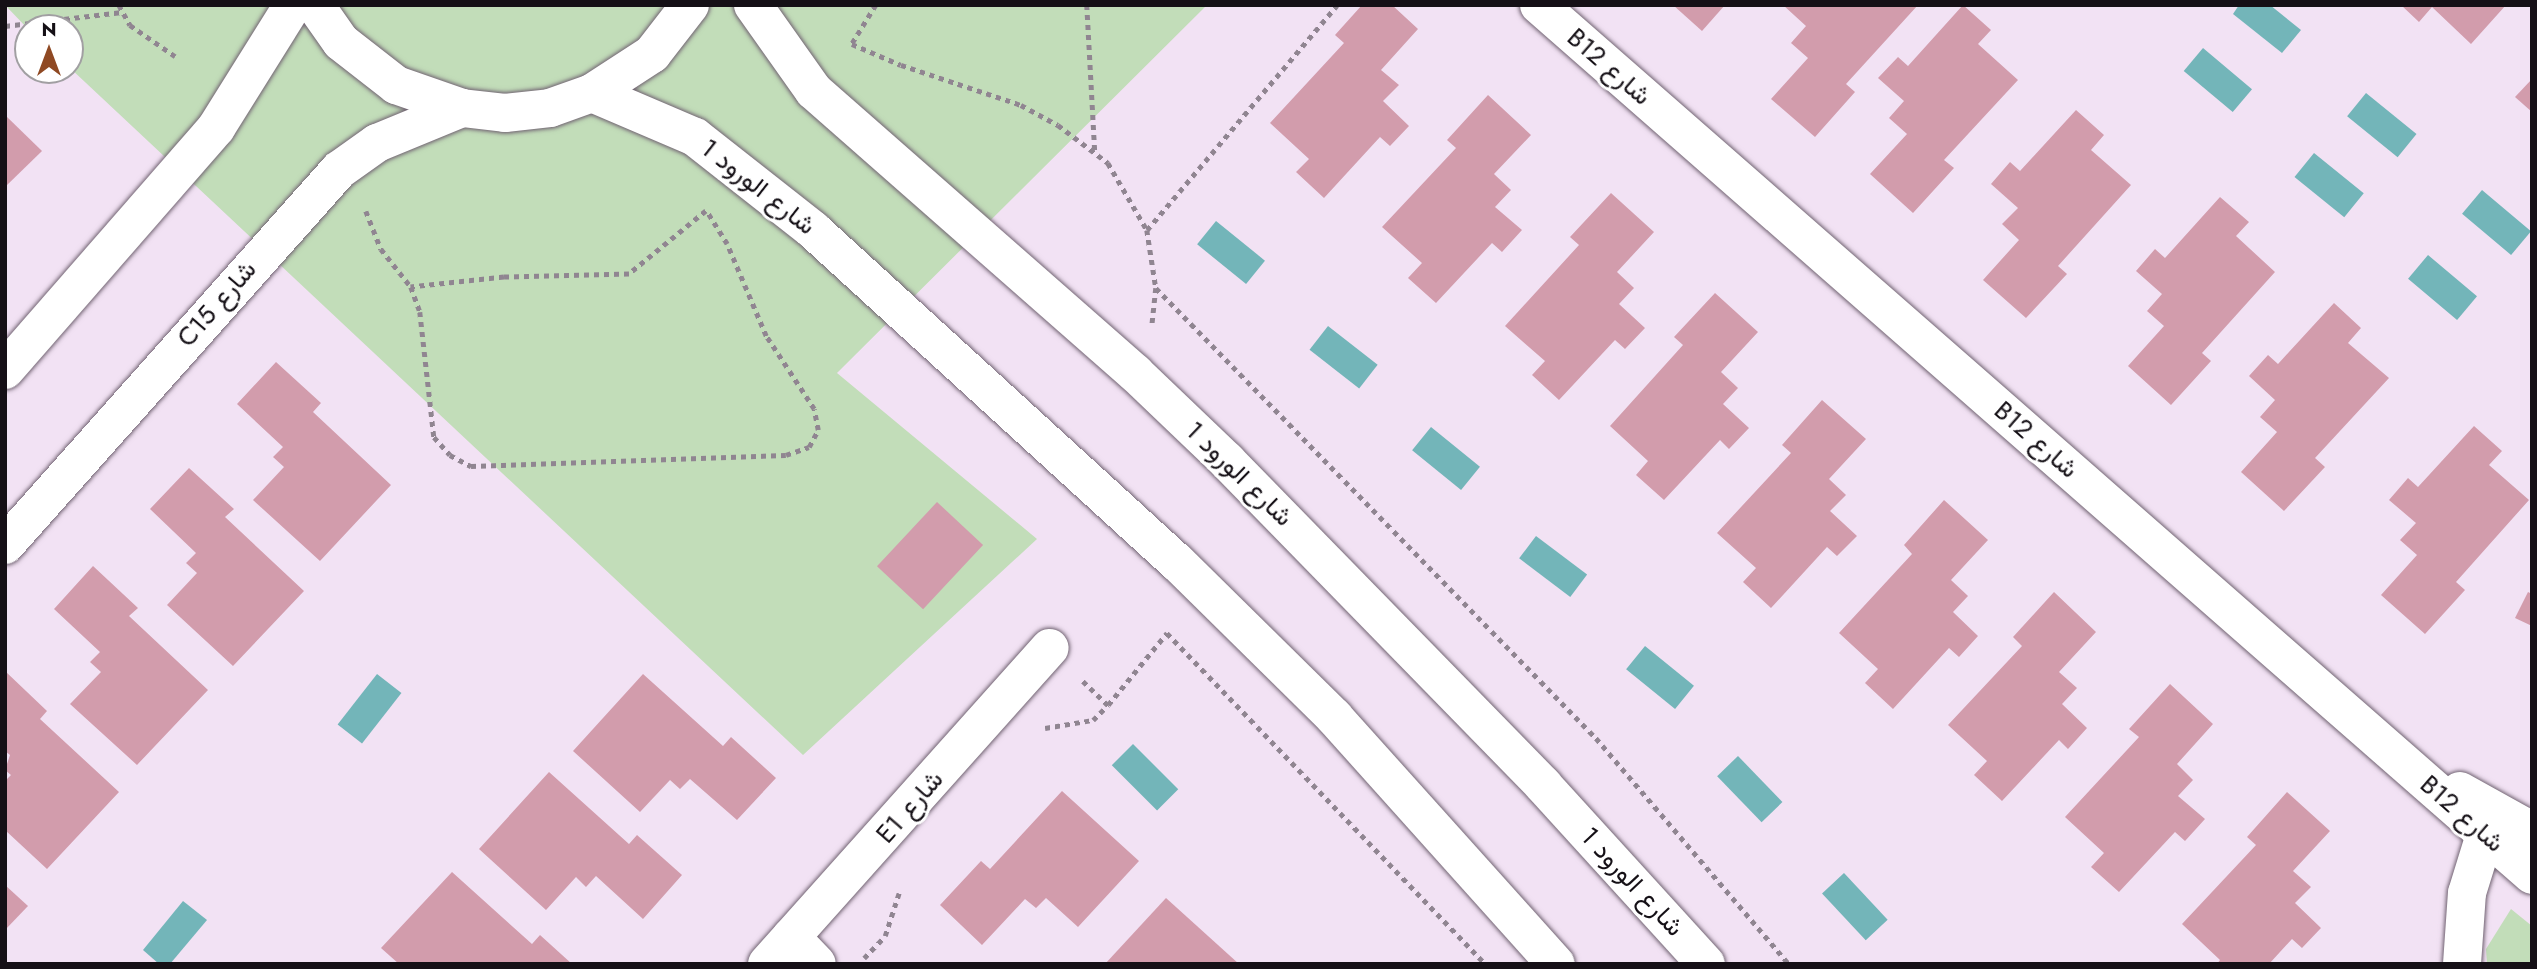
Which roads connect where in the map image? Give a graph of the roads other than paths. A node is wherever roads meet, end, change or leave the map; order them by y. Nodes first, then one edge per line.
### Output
1 (293, 5) edge
2 (315, 5) edge
3 (690, 5) edge
4 (753, 5) edge
5 (1539, 5) edge
6 (592, 93) junction
7 (462, 108) junction
8 (5, 370) edge
9 (5, 545) edge
10 (1050, 648) road end
11 (2393, 754) junction
12 (2532, 831) edge
13 (2486, 835) junction
14 (2532, 876) edge
15 (779, 950) edge
16 (817, 964) edge
17 (1556, 964) edge
18 (1706, 964) edge
19 (2462, 964) edge

1 - 8 street
2 - 7 street
3 - 6 street
4 - 18 street, شارع الورود 1
5 - 11 street, B12 شارع
6 - 7 street
6 - 17 street, شارع الورود 1
7 - 9 street, C15 شارع
10 - 15 street, E1 شارع
11 - 12 street
11 - 13 street, B12 شارع
13 - 14 street, B12 شارع
13 - 19 street
15 - 16 street

